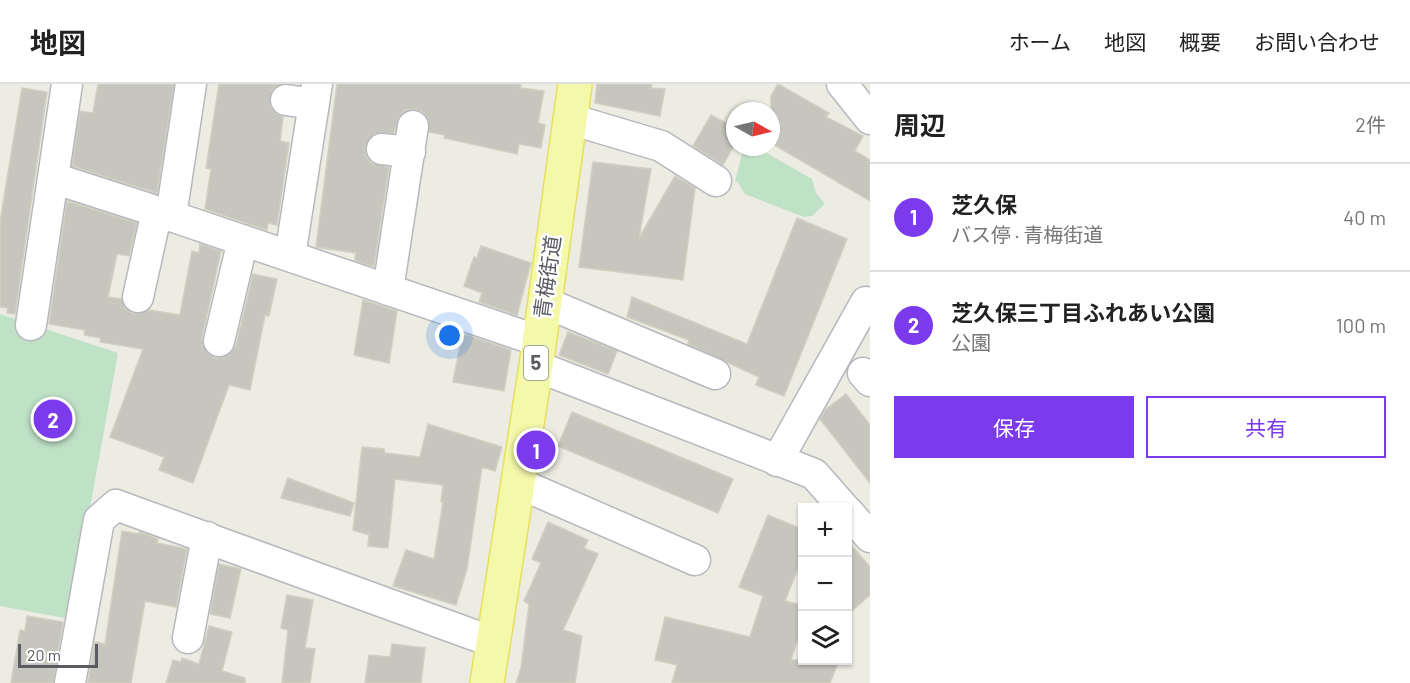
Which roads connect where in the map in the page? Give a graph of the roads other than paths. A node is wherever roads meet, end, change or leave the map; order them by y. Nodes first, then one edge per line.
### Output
1 (67, 84) edge
2 (191, 84) edge
3 (575, 84) edge
4 (842, 84) edge
5 (306, 96) edge
6 (570, 119) junction
7 (870, 119) edge
8 (402, 142) dead end
9 (53, 178) junction
10 (716, 181) dead end
11 (164, 213) junction
12 (243, 240) junction
13 (290, 256) junction
14 (388, 290) junction
15 (138, 297) dead end
16 (544, 302) junction
17 (866, 302) dead end
18 (31, 325) dead end
19 (219, 341) dead end
20 (537, 354) junction
21 (716, 374) dead end
22 (777, 461) junction
23 (518, 483) junction
24 (840, 503) edge
25 (852, 517) edge
26 (207, 537) junction
27 (870, 537) edge
28 (695, 560) dead end
29 (188, 638) dead end
30 (494, 642) junction
31 (70, 683) edge
32 (487, 683) edge

1 - 9 street
2 - 11 street
3 - 6 main road, 青梅街道 / 5
4 - 7 street
5 - 13 street
6 - 10 street
6 - 16 main road, 青梅街道 / 5
8 - 14 street
9 - 11 street
9 - 18 street
11 - 12 street
11 - 15 street
12 - 13 street
12 - 19 street
13 - 14 street
14 - 20 street
16 - 20 main road, 青梅街道 / 5
16 - 21 street
17 - 22 street
20 - 22 street
20 - 23 main road, 青梅街道 / 5
22 - 24 street
23 - 28 street
23 - 30 main road, 青梅街道 / 5
25 - 27 street
26 - 29 street
26 - 30 street
26 - 31 street
30 - 32 main road, 青梅街道 / 5

